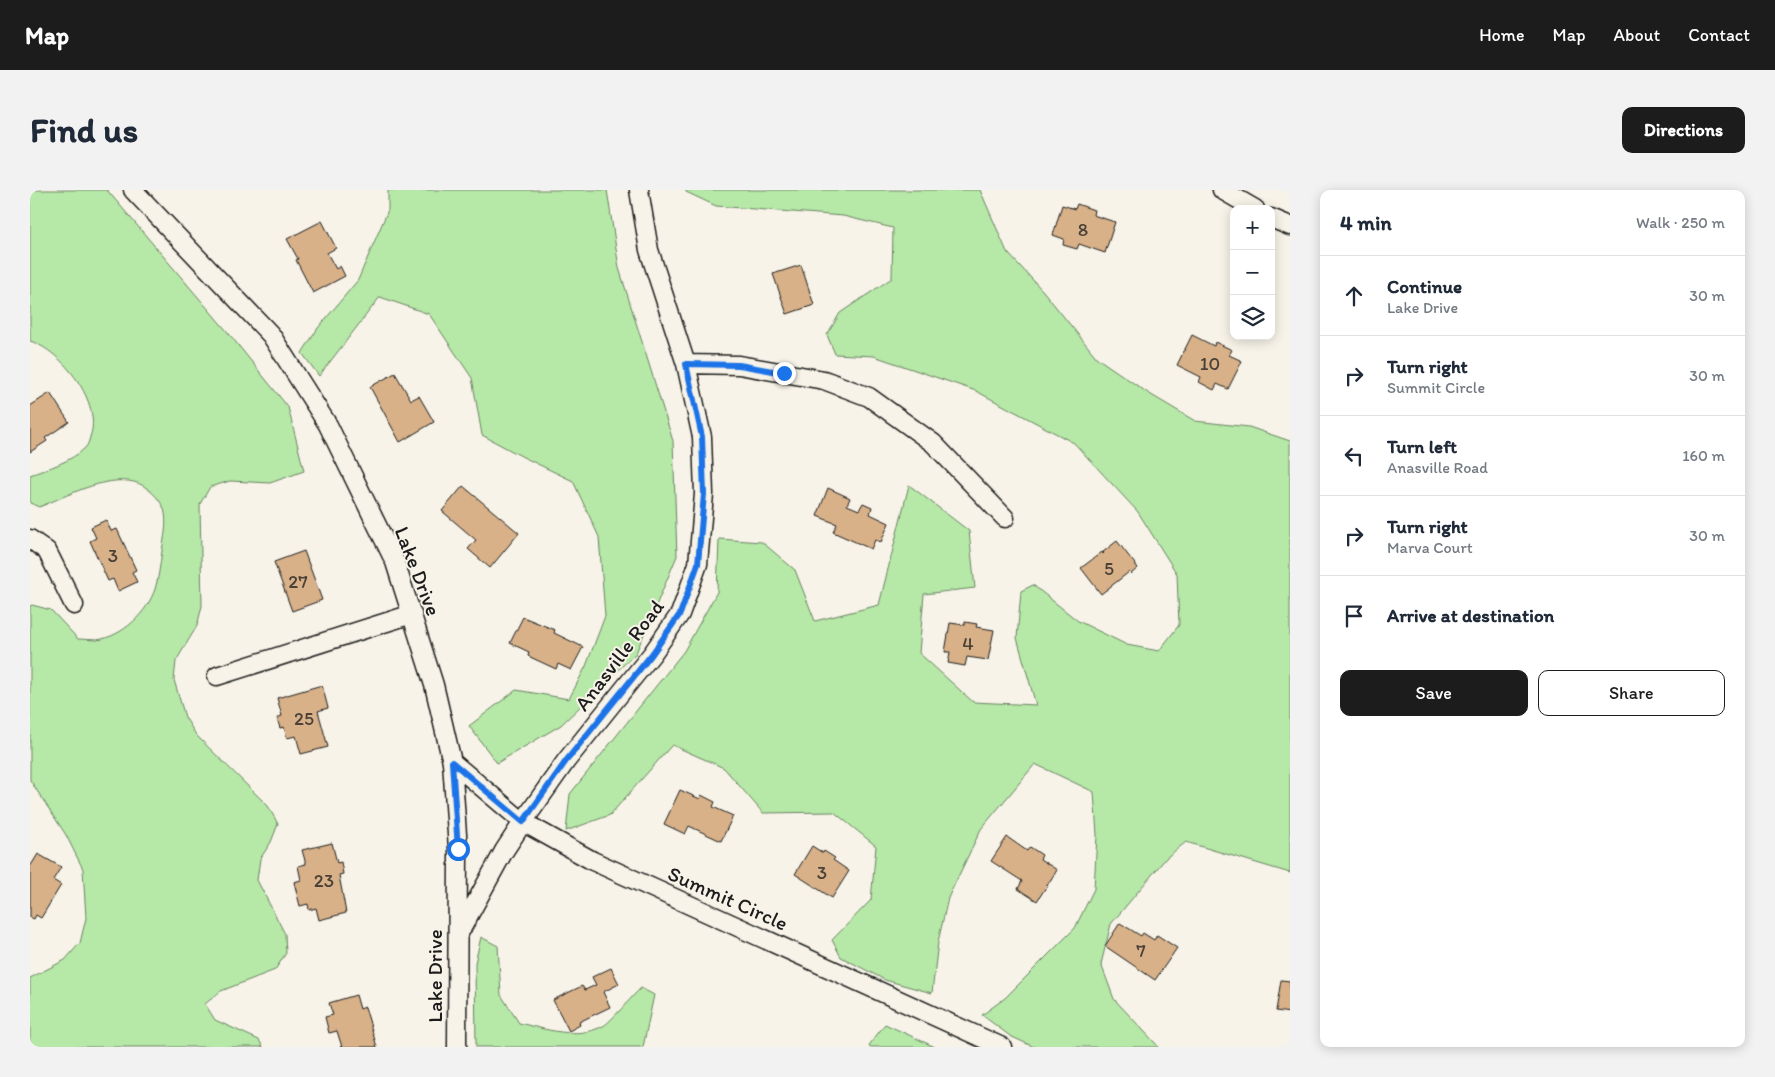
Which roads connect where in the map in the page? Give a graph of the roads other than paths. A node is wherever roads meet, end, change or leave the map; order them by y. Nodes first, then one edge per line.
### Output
1 (133, 190) edge
2 (639, 190) edge
3 (1222, 190) edge
4 (1248, 205) edge
5 (1275, 220) edge
6 (1290, 226) edge
7 (686, 364) junction
8 (1005, 518) dead end
9 (30, 539) edge
10 (74, 605) dead end
11 (412, 614) junction
12 (217, 676) dead end
13 (452, 762) junction
14 (523, 822) junction
15 (457, 937) junction
16 (457, 1047) edge
17 (1002, 1047) edge

1 - 11 street, Lake Drive
2 - 7 street, Anasville Road
3 - 4 street
5 - 6 street
7 - 8 street
7 - 14 street, Anasville Road
9 - 10 street
11 - 12 street
11 - 13 street, Lake Drive
13 - 14 street, Summit Circle
13 - 15 street, Lake Drive
14 - 15 street, Anasville Road
14 - 17 street, Summit Circle
15 - 16 street, Lake Drive

